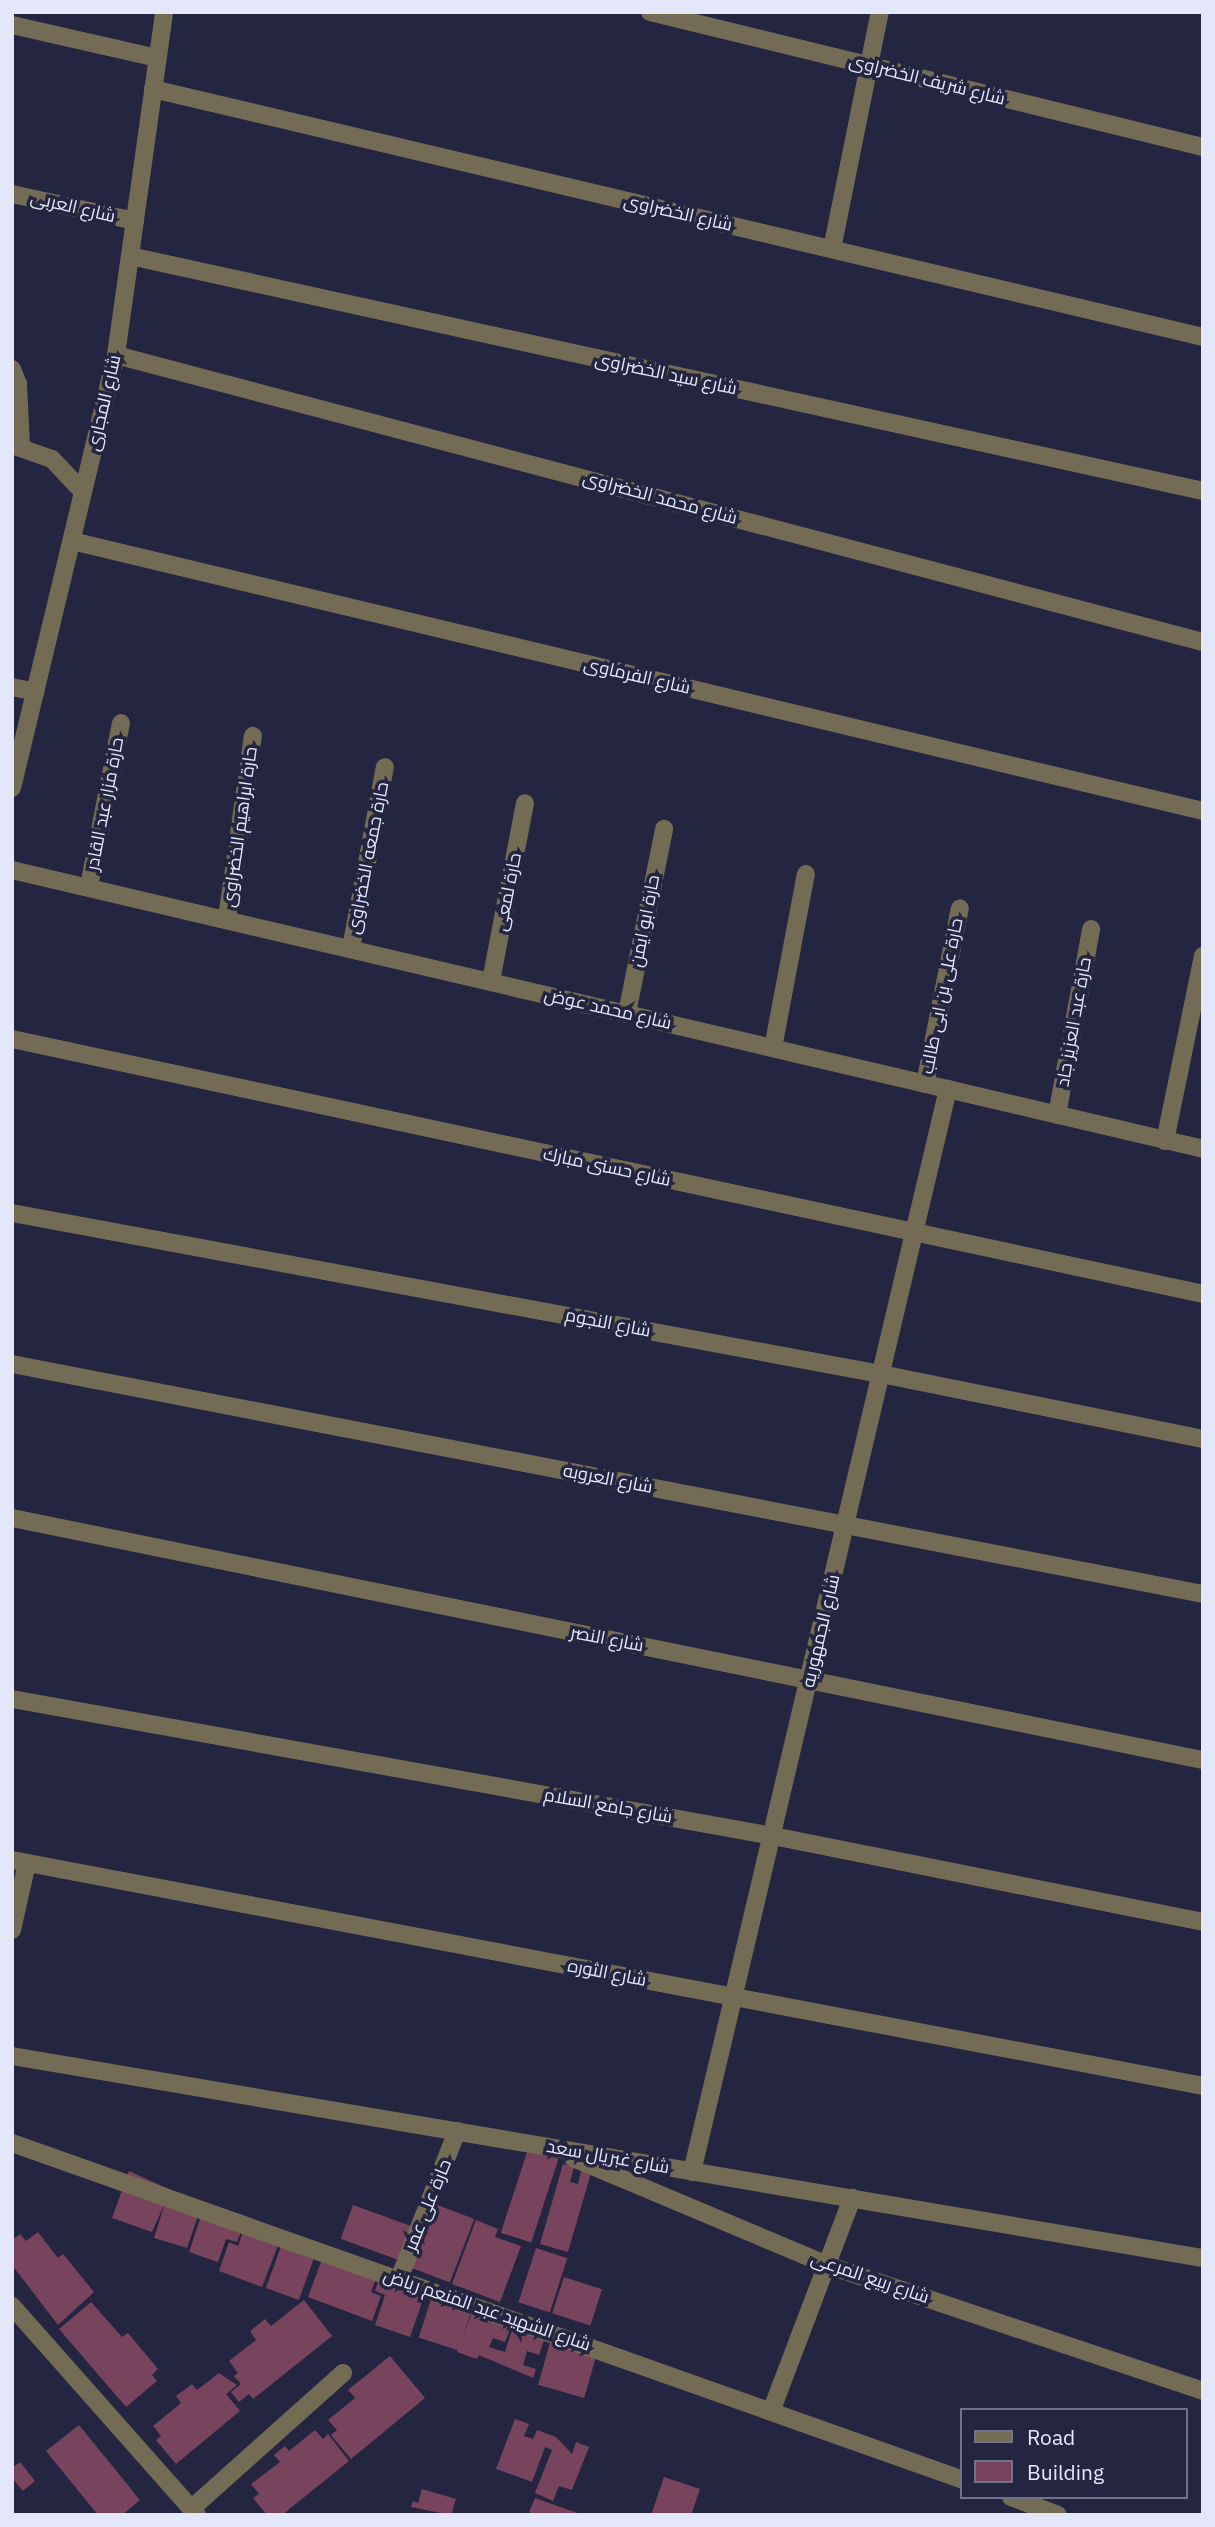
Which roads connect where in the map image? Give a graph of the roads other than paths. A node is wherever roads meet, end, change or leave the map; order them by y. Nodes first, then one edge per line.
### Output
1 (164, 12) edge
2 (650, 12) edge
3 (880, 12) edge
4 (12, 25) edge
5 (157, 58) junction
6 (869, 66) junction
7 (153, 89) junction
8 (1203, 147) edge
9 (12, 194) edge
10 (135, 221) junction
11 (832, 249) junction
12 (130, 256) junction
13 (1203, 337) edge
14 (116, 355) junction
15 (12, 369) edge
16 (17, 446) edge
17 (1203, 491) edge
18 (83, 492) junction
19 (72, 541) junction
20 (1203, 642) edge
21 (12, 687) edge
22 (35, 692) junction
23 (121, 723) dead end
24 (253, 736) dead end
25 (385, 767) dead end
26 (12, 788) edge
27 (525, 803) dead end
28 (1203, 811) edge
29 (664, 829) dead end
30 (12, 870) edge
31 (806, 874) dead end
32 (89, 886) junction
33 (960, 908) dead end
34 (227, 918) junction
35 (1091, 929) dead end
36 (351, 948) junction
37 (1203, 956) edge
38 (491, 981) junction
39 (627, 1013) junction
40 (12, 1040) edge
41 (773, 1048) junction
42 (925, 1084) junction
43 (947, 1089) junction
44 (1057, 1115) junction
45 (1165, 1141) junction
46 (1203, 1149) edge
47 (12, 1213) edge
48 (914, 1233) junction
49 (1203, 1294) edge
50 (12, 1364) edge
51 (881, 1374) junction
52 (1203, 1439) edge
53 (12, 1518) edge
54 (845, 1525) junction
55 (1203, 1594) edge
56 (809, 1680) junction
57 (12, 1699) edge
58 (1203, 1760) edge
59 (773, 1836) junction
60 (19, 1861) edge
61 (1203, 1922) edge
62 (12, 1930) edge
63 (735, 1997) junction
64 (12, 2056) edge
65 (1203, 2086) edge
66 (457, 2132) junction
67 (12, 2143) edge
68 (544, 2146) junction
69 (692, 2172) junction
70 (852, 2199) junction
71 (1203, 2258) edge
72 (827, 2265) junction
73 (398, 2279) junction
74 (12, 2305) edge
75 (343, 2373) dead end
76 (1203, 2391) edge
77 (772, 2409) junction
78 (960, 2479) edge
79 (1016, 2499) edge
80 (194, 2512) edge
81 (1058, 2515) edge

1 - 5 street, شارع المجارى
2 - 6 street, شارع شريف الخضراوى
3 - 6 street
4 - 5 street
5 - 7 street, شارع المجارى
6 - 8 street, شارع شريف الخضراوى
6 - 11 street
7 - 10 street, شارع المجارى
7 - 11 street, شارع الخضراوى
9 - 10 street, شارع العربى
10 - 12 street, شارع المجارى
11 - 13 street, شارع الخضراوى
12 - 14 street, شارع المجارى
12 - 17 street, شارع سيد الخضراوى
14 - 18 street, شارع المجارى
14 - 20 street, شارع محمد الخضراوى
15 - 16 street
16 - 18 street
18 - 19 street, شارع المجارى
19 - 22 street, شارع المجارى
19 - 28 street, شارع الفرماوى
21 - 22 street
22 - 26 street, شارع المجارى
23 - 32 street, حارة مزار عبد القادر
24 - 34 street, حارة ابراهيم الخضراوى
25 - 36 street, حارة جمعه الخضراوى
27 - 38 street, حارة لمعى
29 - 39 street, حارة ابو ايمن
30 - 32 street, شارع محمد عوض
31 - 41 street
32 - 34 street, شارع محمد عوض
33 - 42 street, حارة على بن ابى طالب
34 - 36 street, شارع محمد عوض
35 - 44 street, حارة عبد العزيز جاد
36 - 38 street, شارع محمد عوض
37 - 45 street
38 - 39 street, شارع محمد عوض
39 - 41 street, شارع محمد عوض
40 - 48 street, شارع حسنى مبارك
41 - 42 street, شارع محمد عوض
42 - 43 street, شارع محمد عوض
43 - 44 street, شارع محمد عوض
43 - 48 street, شارع الجمهوريه
44 - 45 street, شارع محمد عوض
45 - 46 street, شارع محمد عوض
47 - 51 street, شارع النجوم
48 - 49 street, شارع حسنى مبارك
48 - 51 street, شارع الجمهوريه
50 - 54 street, شارع العروبه
51 - 52 street, شارع النجوم
51 - 54 street, شارع الجمهوريه
53 - 56 street, شارع النصر
54 - 55 street, شارع العروبه
54 - 56 street, شارع الجمهوريه
56 - 58 street, شارع النصر
56 - 59 street, شارع الجمهوريه
57 - 59 street, شارع جامع السلام
59 - 61 street, شارع جامع السلام
59 - 63 street, شارع الجمهوريه
60 - 62 street
60 - 63 street, شارع الثوره
63 - 65 street, شارع الثوره
63 - 69 street, شارع الجمهوريه
64 - 66 street, شارع غبريال سعد
66 - 68 street, شارع غبريال سعد
66 - 73 street, حارة على عمر
67 - 73 street, شارع الشهيد عبد المنعم رياض
68 - 69 street, شارع غبريال سعد
68 - 72 street, شارع ربيع المرعى
69 - 70 street, شارع غبريال سعد
70 - 71 street, شارع غبريال سعد
70 - 72 street
72 - 76 street, شارع ربيع المرعى
72 - 77 street
73 - 77 street, شارع الشهيد عبد المنعم رياض
74 - 80 street
75 - 80 street
77 - 78 street, شارع الشهيد عبد المنعم رياض
79 - 81 street

